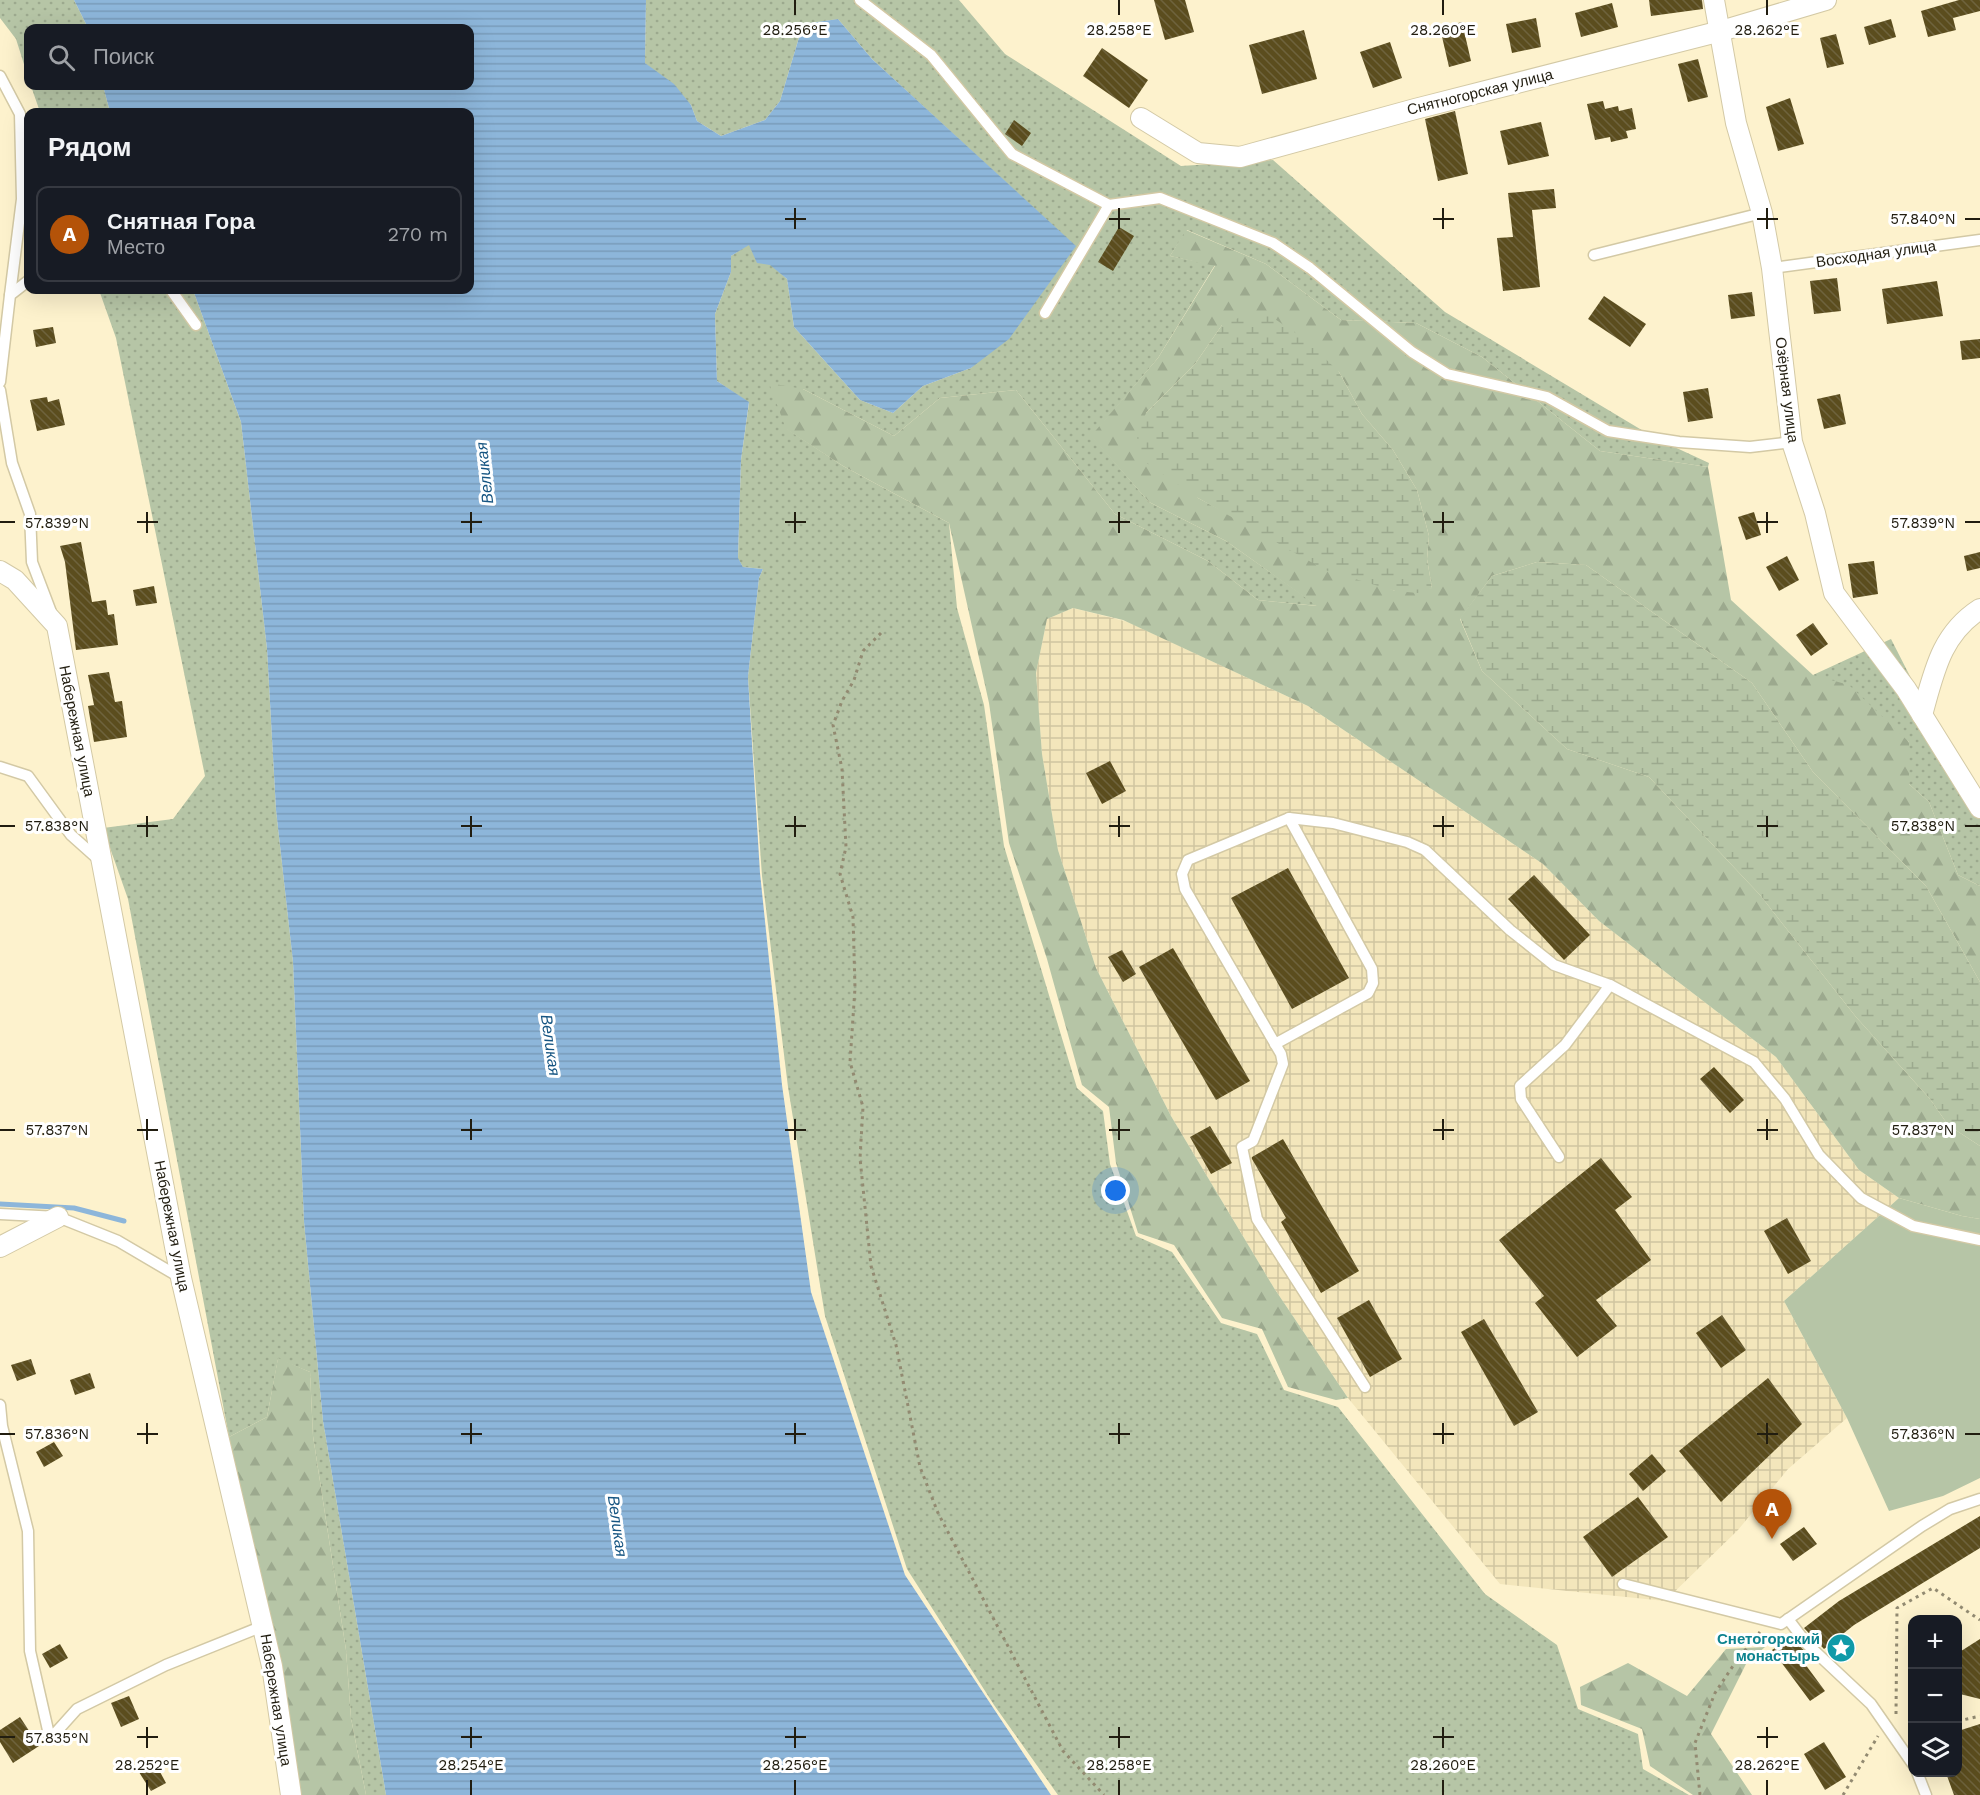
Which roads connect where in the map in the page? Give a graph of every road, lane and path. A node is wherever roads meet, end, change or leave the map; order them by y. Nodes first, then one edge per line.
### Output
1 (860, 0) edge
2 (1714, 0) edge
3 (1826, 0) edge
4 (1721, 31) junction
5 (0, 76) edge
6 (1141, 118) dead end
7 (1109, 205) junction
8 (1762, 213) junction
9 (1980, 240) edge
10 (1594, 255) dead end
11 (1772, 268) junction
12 (24, 284) edge
13 (174, 294) edge
14 (10, 295) junction
15 (1045, 313) dead end
16 (196, 325) dead end
17 (0, 382) edge
18 (0, 390) edge
19 (1792, 442) junction
20 (0, 571) edge
21 (1980, 609) edge
22 (57, 626) junction
23 (881, 633) dead end
24 (1922, 715) junction
25 (0, 767) edge
26 (1980, 808) edge
27 (1289, 818) junction
28 (102, 862) junction
29 (1610, 985) junction
30 (1275, 1044) junction
31 (1559, 1157) dead end
32 (0, 1214) edge
33 (58, 1217) junction
34 (1980, 1240) edge
35 (0, 1247) edge
36 (181, 1278) junction
37 (1365, 1387) dead end
38 (0, 1405) edge
39 (1980, 1499) edge
40 (1623, 1584) dead end
41 (1788, 1619) junction
42 (1980, 1620) edge
43 (1772, 1621) junction
44 (263, 1626) junction
45 (1980, 1716) edge
46 (1962, 1720) edge
47 (1889, 1729) junction
48 (1908, 1757) edge
49 (1919, 1777) edge
50 (291, 1795) edge
51 (1104, 1795) edge
52 (1700, 1795) edge
53 (1843, 1795) edge
54 (1926, 1795) edge

1 - 7 lane
2 - 4 street, Озёрная улица
3 - 4 street, Снятногорская улица
4 - 6 street, Снятногорская улица
4 - 8 street, Озёрная улица
5 - 14 lane
7 - 15 lane
7 - 19 lane
8 - 10 lane
8 - 11 street, Озёрная улица
9 - 11 lane, Восходная улица
11 - 19 street, Озёрная улица
12 - 14 lane
13 - 16 lane
14 - 17 lane
18 - 22 lane
19 - 24 street, Озёрная улица
20 - 22 street
21 - 24 street
22 - 28 street, Набережная улица
23 - 51 path
24 - 26 street, Озёрная улица
25 - 28 lane
27 - 29 lane
27 - 30 lane
27 - 30 lane
28 - 36 street, Набережная улица
29 - 31 lane
29 - 34 lane
30 - 37 lane
32 - 33 lane
33 - 35 street
33 - 36 lane
36 - 44 street, Набережная улица
38 - 44 lane
39 - 41 lane
40 - 43 lane
41 - 43 lane
41 - 47 lane
42 - 47 path
43 - 52 path
44 - 50 street, Набережная улица
45 - 46 path
47 - 48 lane
47 - 53 path
49 - 54 lane

